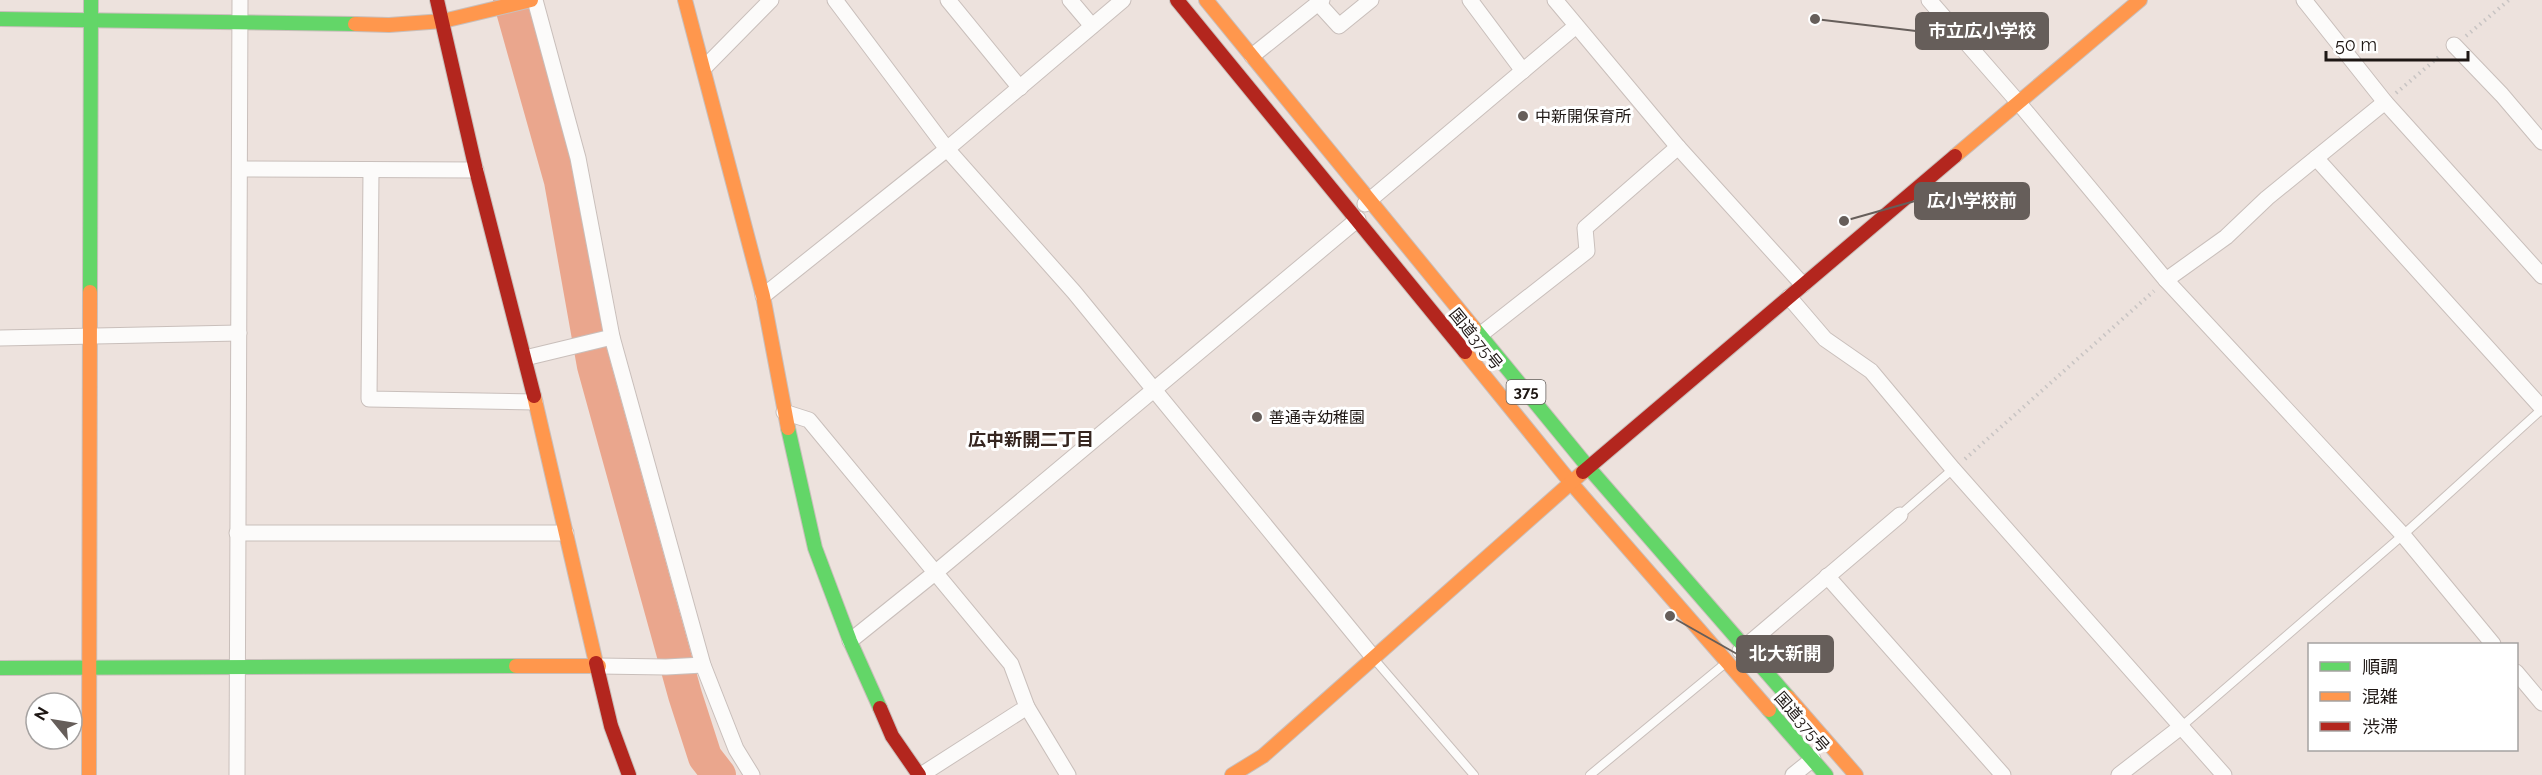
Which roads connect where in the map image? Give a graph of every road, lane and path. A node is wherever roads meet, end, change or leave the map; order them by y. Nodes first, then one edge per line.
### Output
1 (91, 0) edge
2 (240, 0) edge
3 (437, 0) edge
4 (531, 0) edge
5 (536, 0) edge
6 (685, 0) edge
7 (771, 0) edge
8 (835, 0) edge
9 (948, 0) edge
10 (1070, 0) edge
11 (1123, 0) edge
12 (1177, 0) edge
13 (1206, 0) edge
14 (1371, 0) edge
15 (1470, 0) edge
16 (1555, 0) edge
17 (1929, 0) edge
18 (2304, 0) edge
19 (1320, 1) edge
20 (2136, 1) edge
21 (0, 19) edge
22 (91, 21) junction
23 (443, 21) junction
24 (240, 22) junction
25 (1092, 26) junction
26 (1576, 27) junction
27 (2454, 45) dead end
28 (1252, 56) junction
29 (704, 68) junction
30 (1523, 71) junction
31 (1020, 88) junction
32 (2018, 102) junction
33 (2385, 102) junction
34 (2542, 142) edge
35 (1678, 147) junction
36 (947, 149) junction
37 (2316, 158) junction
38 (240, 169) junction
39 (476, 170) junction
40 (371, 171) junction
41 (1369, 200) junction
42 (1356, 216) junction
43 (2542, 276) edge
44 (2166, 280) junction
45 (1803, 285) junction
46 (763, 296) junction
47 (1790, 297) junction
48 (239, 333) junction
49 (1480, 335) junction
50 (90, 337) junction
51 (0, 338) edge
52 (612, 338) junction
53 (525, 358) junction
54 (1154, 390) junction
55 (535, 402) junction
56 (2542, 409) edge
57 (784, 412) junction
58 (1588, 467) junction
59 (1953, 470) junction
60 (1572, 484) junction
61 (1900, 515) joint
62 (237, 532) junction
63 (566, 533) junction
64 (2403, 536) junction
65 (936, 572) junction
66 (1827, 576) junction
67 (850, 640) junction
68 (2491, 643) edge
69 (1744, 647) junction
70 (1373, 657) junction
71 (1728, 661) junction
72 (703, 665) junction
73 (599, 666) junction
74 (0, 668) edge
75 (89, 668) junction
76 (236, 668) junction
77 (2518, 673) edge
78 (2542, 703) edge
79 (1027, 707) junction
80 (2182, 726) junction
81 (1813, 759) junction
82 (89, 775) edge
83 (237, 775) edge
84 (629, 775) edge
85 (752, 775) edge
86 (920, 775) edge
87 (1068, 775) edge
88 (1232, 775) edge
89 (1474, 775) edge
90 (1590, 775) edge
91 (1793, 775) edge
92 (1827, 775) edge
93 (1856, 775) edge
94 (2003, 775) edge
95 (2119, 775) edge
96 (2224, 775) edge

1 - 22 main road
2 - 24 street
3 - 23 main road
4 - 23 main road
5 - 52 street
6 - 29 main road
7 - 29 street
8 - 36 street
9 - 31 street
10 - 25 street
11 - 25 street
12 - 42 main road, 国道375号 / 375
13 - 28 main road, 国道375号 / 375
14 - 19 street
15 - 30 street
16 - 26 street
17 - 32 street
18 - 33 street
19 - 28 street
20 - 32 main road
21 - 22 main road
22 - 24 main road
22 - 50 main road
23 - 24 main road
23 - 39 main road
24 - 38 street
25 - 31 street
26 - 30 street
26 - 35 street
27 - 34 street
28 - 41 main road, 国道375号 / 375
29 - 46 main road
30 - 41 street
31 - 36 street
32 - 44 street
32 - 45 main road
33 - 37 street
33 - 43 street
35 - 45 street
35 - 49 street
36 - 46 street
36 - 54 street
37 - 44 street
37 - 56 street
38 - 40 street
38 - 48 street
39 - 40 street
39 - 53 main road
40 - 55 street
41 - 42 street
41 - 49 main road, 国道375号 / 375
42 - 54 street
42 - 60 main road, 国道375号 / 375
44 - 59 path
44 - 64 street
45 - 47 main road
46 - 57 main road
47 - 58 main road
47 - 59 street
48 - 50 street
48 - 62 street
49 - 58 main road, 国道375号 / 375
50 - 51 street
50 - 75 main road
52 - 53 street
52 - 72 street
53 - 55 main road
54 - 65 street
54 - 70 street
55 - 63 main road
56 - 64 lane
57 - 65 street
57 - 67 main road
58 - 60 main road
58 - 69 main road, 国道375号 / 375
59 - 61 lane
59 - 80 street
60 - 70 main road
60 - 71 main road, 国道375号 / 375
61 - 66 street
62 - 63 street
62 - 76 street
63 - 73 main road
64 - 68 street
64 - 80 lane
65 - 67 street
65 - 79 street
66 - 69 street
66 - 94 street
67 - 86 main road
69 - 71 street
69 - 93 main road, 国道375号 / 375
70 - 88 main road
70 - 89 lane
71 - 81 main road, 国道375号 / 375
71 - 90 lane
72 - 73 street
72 - 85 street
73 - 76 main road
73 - 84 main road
74 - 75 main road
75 - 76 main road
75 - 82 main road
76 - 83 street
77 - 78 street
79 - 86 street
79 - 87 street
80 - 95 street
80 - 96 street
81 - 91 street
81 - 92 main road, 国道375号 / 375

